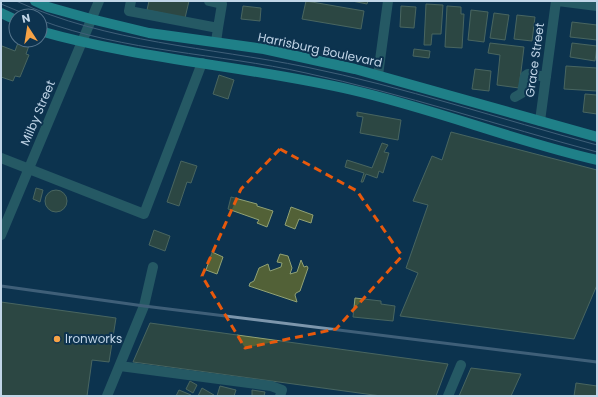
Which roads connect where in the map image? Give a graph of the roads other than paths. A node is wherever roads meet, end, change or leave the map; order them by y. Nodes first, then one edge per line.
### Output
1 (35, 1) edge
2 (99, 1) edge
3 (131, 1) edge
4 (209, 1) edge
5 (388, 1) edge
6 (557, 1) edge
7 (597, 6) edge
8 (92, 20) junction
9 (218, 28) junction
10 (48, 33) edge
11 (216, 42) junction
12 (82, 43) junction
13 (202, 63) junction
14 (378, 75) junction
15 (546, 77) junction
16 (515, 97) dead end
17 (540, 121) junction
18 (597, 137) edge
19 (1, 158) edge
20 (597, 160) edge
21 (29, 169) junction
22 (1, 235) edge
23 (152, 267) dead end
24 (461, 365) dead end
25 (120, 366) junction
26 (281, 393) edge
27 (107, 396) edge
28 (448, 396) edge

1 - 8 main road, Harrisburg Boulevard
2 - 8 street, Milby Street
3 - 9 street
4 - 9 street
5 - 14 street
6 - 7 street
6 - 15 street, Grace Street
8 - 11 main road, Harrisburg Boulevard
8 - 12 street, Milby Street
9 - 11 street
10 - 12 main road
11 - 14 main road, Harrisburg Boulevard
12 - 13 main road
12 - 21 street, Milby Street
13 - 20 main road
13 - 21 street
14 - 17 main road, Harrisburg Boulevard
15 - 16 street
15 - 17 street, Grace Street
17 - 18 main road, Harrisburg Boulevard
19 - 21 street
21 - 22 street, Milby Street
23 - 25 street
24 - 28 street
25 - 26 street
25 - 27 street

